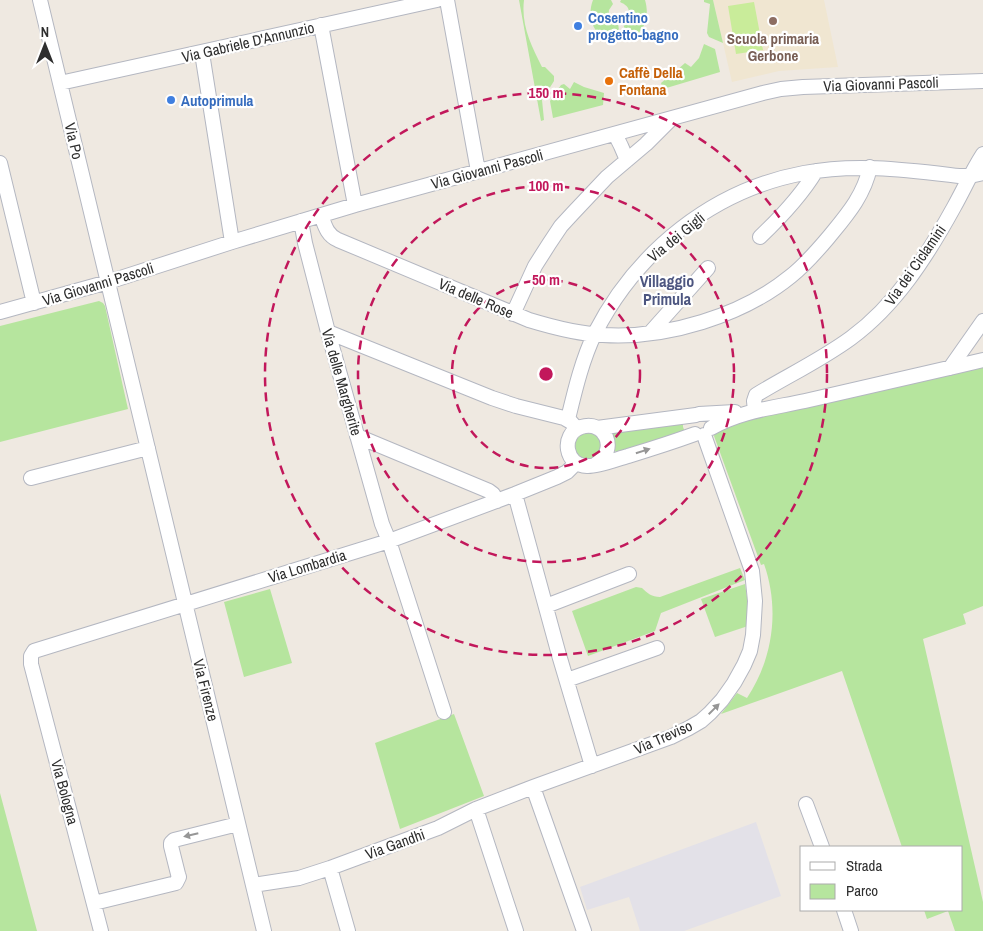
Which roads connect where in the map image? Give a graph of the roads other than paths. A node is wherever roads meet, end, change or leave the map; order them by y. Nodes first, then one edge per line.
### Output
1 (40, 0) edge
2 (437, 0) edge
3 (447, 0) edge
4 (321, 26) junction
5 (202, 53) junction
6 (983, 81) edge
7 (60, 83) junction
8 (672, 118) junction
9 (614, 134) junction
10 (983, 154) edge
11 (627, 160) junction
12 (0, 163) edge
13 (870, 167) junction
14 (478, 171) junction
15 (816, 171) junction
16 (976, 174) edge
17 (355, 206) junction
18 (321, 215) junction
19 (301, 221) junction
20 (760, 237) dead end
21 (232, 242) junction
22 (708, 268) dead end
23 (108, 282) junction
24 (34, 303) junction
25 (0, 312) edge
26 (513, 314) junction
27 (983, 321) edge
28 (328, 332) junction
29 (650, 333) junction
30 (595, 334) junction
31 (983, 360) edge
32 (950, 368) junction
33 (753, 411) junction
34 (697, 414) junction
35 (572, 424) junction
36 (597, 428) junction
37 (703, 432) junction
38 (357, 436) junction
39 (148, 448) junction
40 (576, 463) junction
41 (596, 464) junction
42 (31, 478) dead end
43 (515, 494) junction
44 (497, 501) junction
45 (389, 541) junction
46 (629, 574) dead end
47 (185, 604) junction
48 (546, 606) junction
49 (657, 648) dead end
50 (32, 654) joint
51 (567, 680) junction
52 (444, 712) dead end
53 (592, 766) junction
54 (533, 787) junction
55 (806, 804) dead end
56 (476, 810) junction
57 (238, 824) junction
58 (822, 846) edge
59 (330, 868) junction
60 (253, 885) junction
61 (94, 903) junction
62 (844, 911) edge
63 (101, 931) edge
64 (264, 931) edge
65 (348, 931) edge
66 (516, 931) edge
67 (584, 931) edge
68 (851, 931) edge

1 - 7 street, Via Po
2 - 4 street, Via Gabriele D'Annunzio
3 - 14 street
4 - 5 street, Via Gabriele D'Annunzio
4 - 17 street
5 - 7 street, Via Gabriele D'Annunzio
5 - 21 street
6 - 8 street, Via Giovanni Pascoli
7 - 23 street, Via Po
8 - 9 street, Via Giovanni Pascoli
8 - 11 street
9 - 11 street
9 - 14 street, Via Giovanni Pascoli
10 - 16 street
11 - 26 street
12 - 24 street
13 - 15 street, Via dei Gigli
13 - 16 street, Via dei Gigli
13 - 29 street, Via delle Rose
14 - 17 street, Via Giovanni Pascoli
15 - 20 street
15 - 30 street, Via dei Gigli
16 - 33 street, Via dei Ciclamini
17 - 18 street, Via Giovanni Pascoli
18 - 19 street, Via Giovanni Pascoli
18 - 26 street, Via delle Rose
19 - 21 street, Via Giovanni Pascoli
19 - 28 street, Via delle Margherite
21 - 23 street, Via Giovanni Pascoli
22 - 29 street
23 - 24 street, Via Giovanni Pascoli
23 - 39 street, Via Firenze
24 - 25 street, Via Giovanni Pascoli
26 - 30 street, Via delle Rose
27 - 32 street
28 - 35 street
28 - 38 street, Via delle Margherite
29 - 30 street, Via delle Rose
30 - 35 street, Via dei Gigli
31 - 32 street
32 - 33 street
33 - 34 street
33 - 37 street
34 - 36 street
34 - 37 street
34 - 37 street
35 - 36 street
35 - 40 street
36 - 41 street
41 -> 37 street
53 -> 37 street, Via Treviso
38 - 44 street
38 - 45 street, Via delle Margherite
39 - 42 street
39 - 47 street, Via Firenze
40 - 41 street
40 - 43 street, Via Lombardia
43 - 44 street, Via Lombardia
43 - 48 street
44 - 45 street, Via Lombardia
45 - 47 street, Via Lombardia
45 - 52 street, Via delle Margherite
46 - 48 street
47 - 50 street, Via Lombardia
47 - 57 street, Via Firenze
48 - 51 street
49 - 51 street
50 - 61 street, Via Bologna
51 - 53 street
53 - 54 street, Via Treviso
54 - 56 street, Via Gandhi
54 - 67 street
55 - 58 street
56 - 59 street, Via Gandhi
56 - 66 street
57 - 60 street, Via Firenze
57 -> 61 street
59 - 60 street, Via Gandhi
59 - 65 street
60 - 64 street, Via Firenze
61 - 63 street, Via Bologna
62 - 68 street

